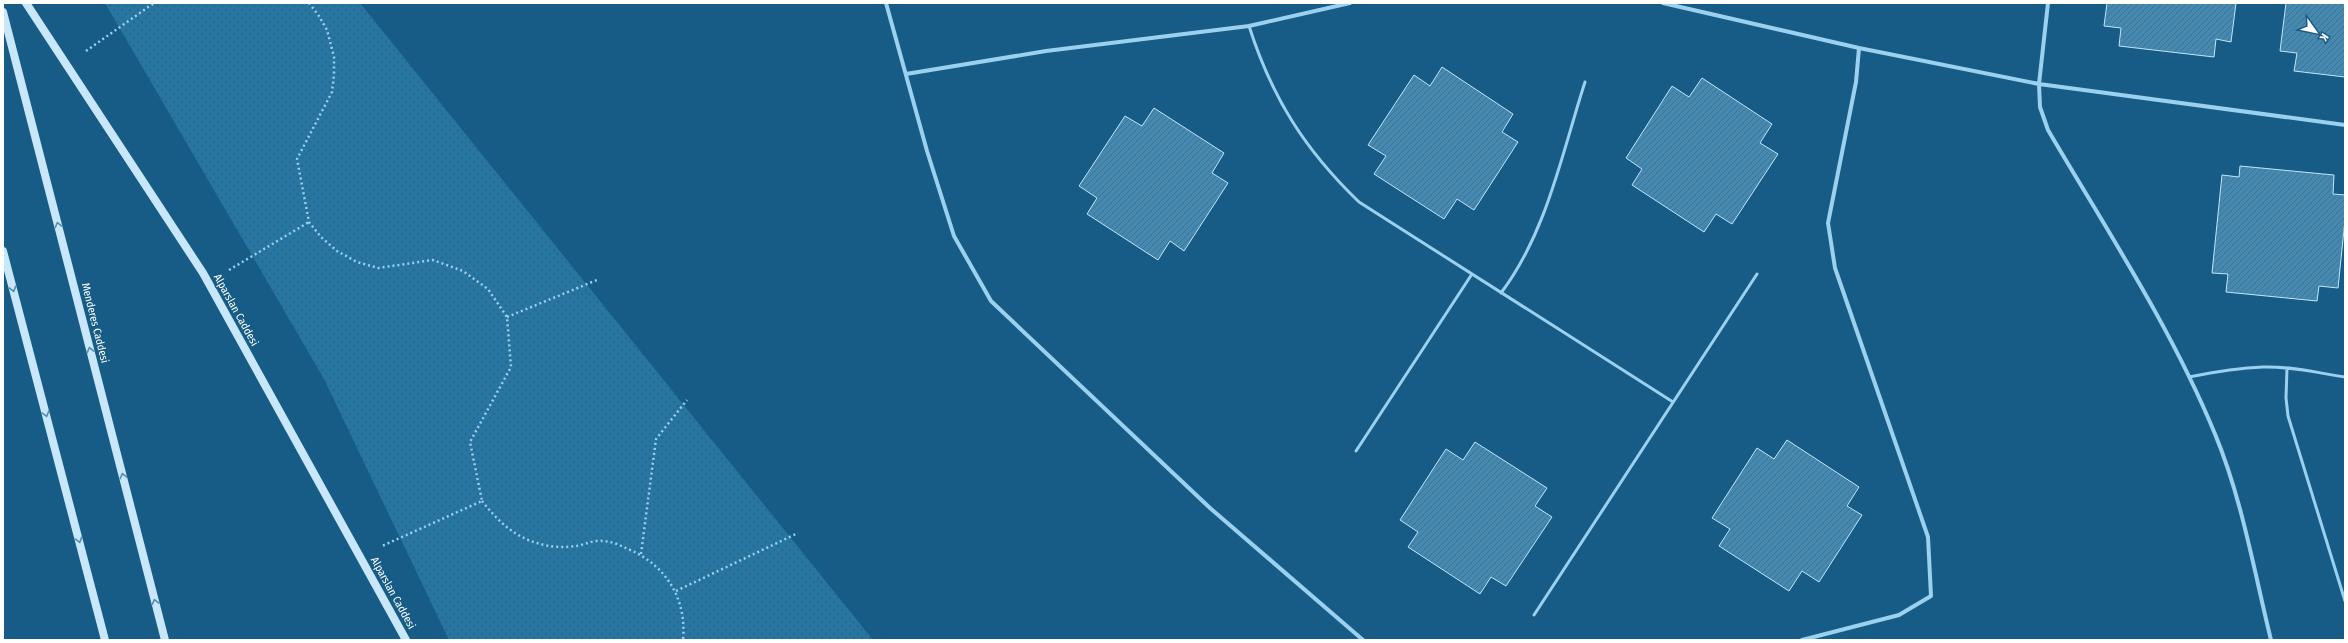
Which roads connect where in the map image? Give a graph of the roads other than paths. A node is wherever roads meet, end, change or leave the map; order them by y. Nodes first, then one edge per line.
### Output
1 (26, 3) edge
2 (886, 3) edge
3 (1350, 3) edge
4 (1663, 3) edge
5 (2048, 3) edge
6 (3, 12) edge
7 (1249, 26) junction
8 (1859, 48) junction
9 (906, 74) junction
10 (1585, 82) dead end
11 (2039, 84) junction
12 (2345, 125) edge
13 (3, 251) edge
14 (1472, 274) junction
15 (1757, 274) dead end
16 (1501, 293) junction
17 (2287, 368) junction
18 (2190, 377) junction
19 (2345, 377) edge
20 (1673, 402) junction
21 (1356, 451) dead end
22 (2345, 601) edge
23 (1534, 615) dead end
24 (105, 640) edge
25 (165, 640) edge
26 (406, 640) edge
27 (1363, 640) edge
28 (1802, 640) edge
29 (2270, 640) edge

1 - 26 main road, Alparslan Caddesi
2 - 9 street
3 - 7 street
4 - 8 street
5 - 11 street
25 -> 6 main road, Menderes Caddesi
7 - 9 street
7 - 14 lane
8 - 11 street
8 - 28 street
9 - 27 street
10 - 16 lane
11 - 12 street
11 - 18 street
13 -> 24 main road
14 - 16 lane
14 - 21 lane
15 - 20 lane
16 - 20 lane
17 - 18 lane
17 - 19 lane
17 - 22 lane
18 - 29 street
20 - 23 lane

